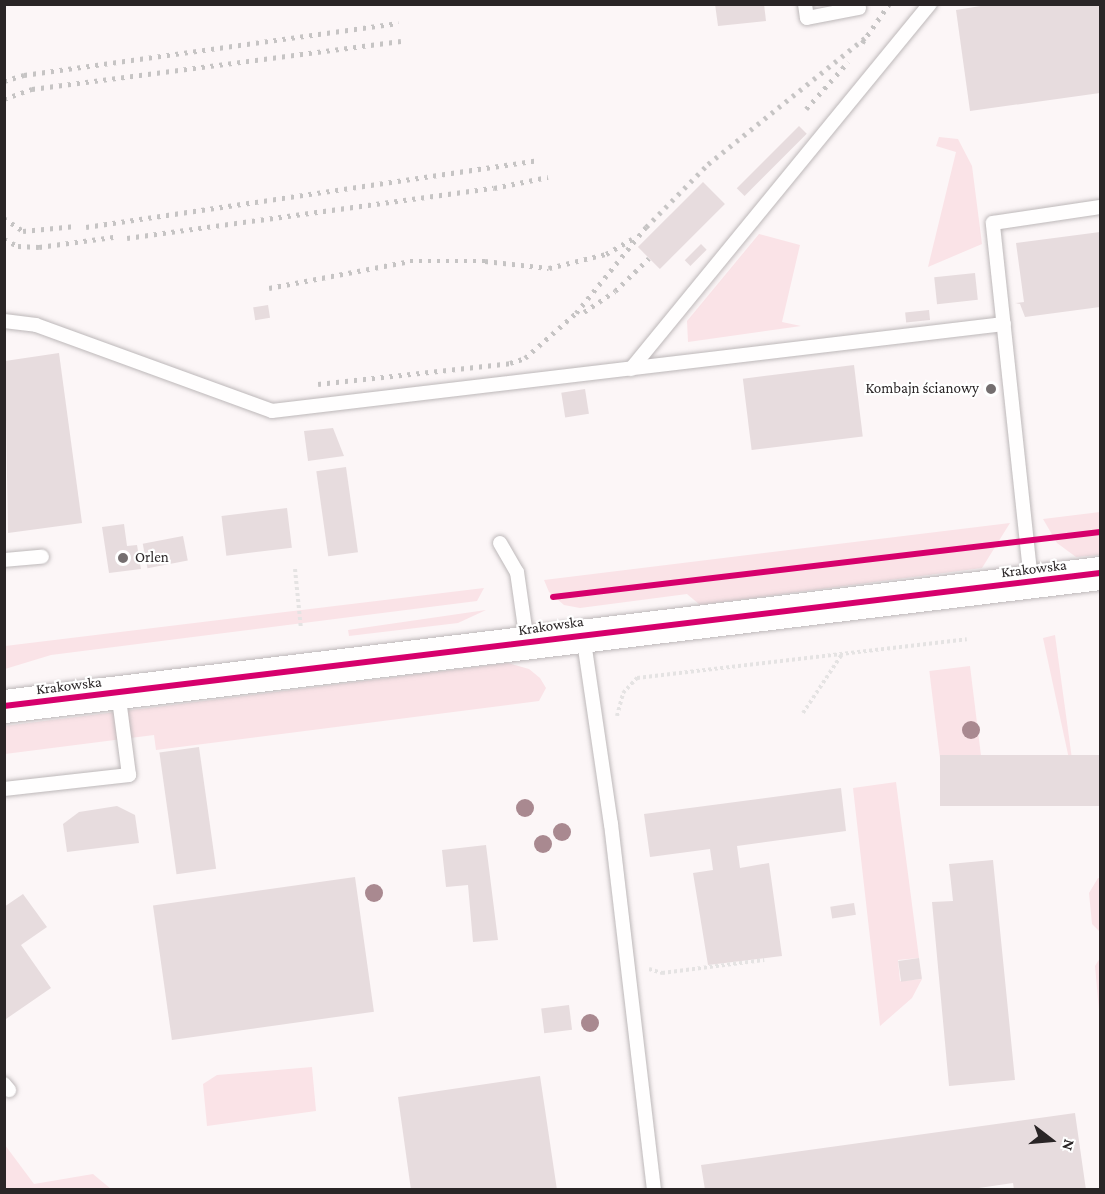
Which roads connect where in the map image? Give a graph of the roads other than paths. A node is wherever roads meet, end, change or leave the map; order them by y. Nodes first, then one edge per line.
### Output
1 (805, 4) edge
2 (930, 4) edge
3 (859, 8) dead end
4 (1101, 207) edge
5 (4, 321) edge
6 (1004, 324) junction
7 (631, 369) junction
8 (500, 543) dead end
9 (42, 557) dead end
10 (4, 560) edge
11 (1101, 573) edge
12 (1031, 581) junction
13 (582, 633) junction
14 (527, 642) junction
15 (118, 692) junction
16 (4, 706) edge
17 (4, 789) edge
18 (654, 1190) edge

1 - 3 lane
2 - 7 lane
4 - 6 lane
5 - 7 lane
6 - 7 lane
6 - 12 lane
8 - 14 lane
9 - 10 lane
11 - 12 street, Krakowska
12 - 13 street, Krakowska
13 - 14 street, Krakowska
13 - 18 lane
14 - 15 street, Krakowska
15 - 16 street, Krakowska
15 - 17 lane

